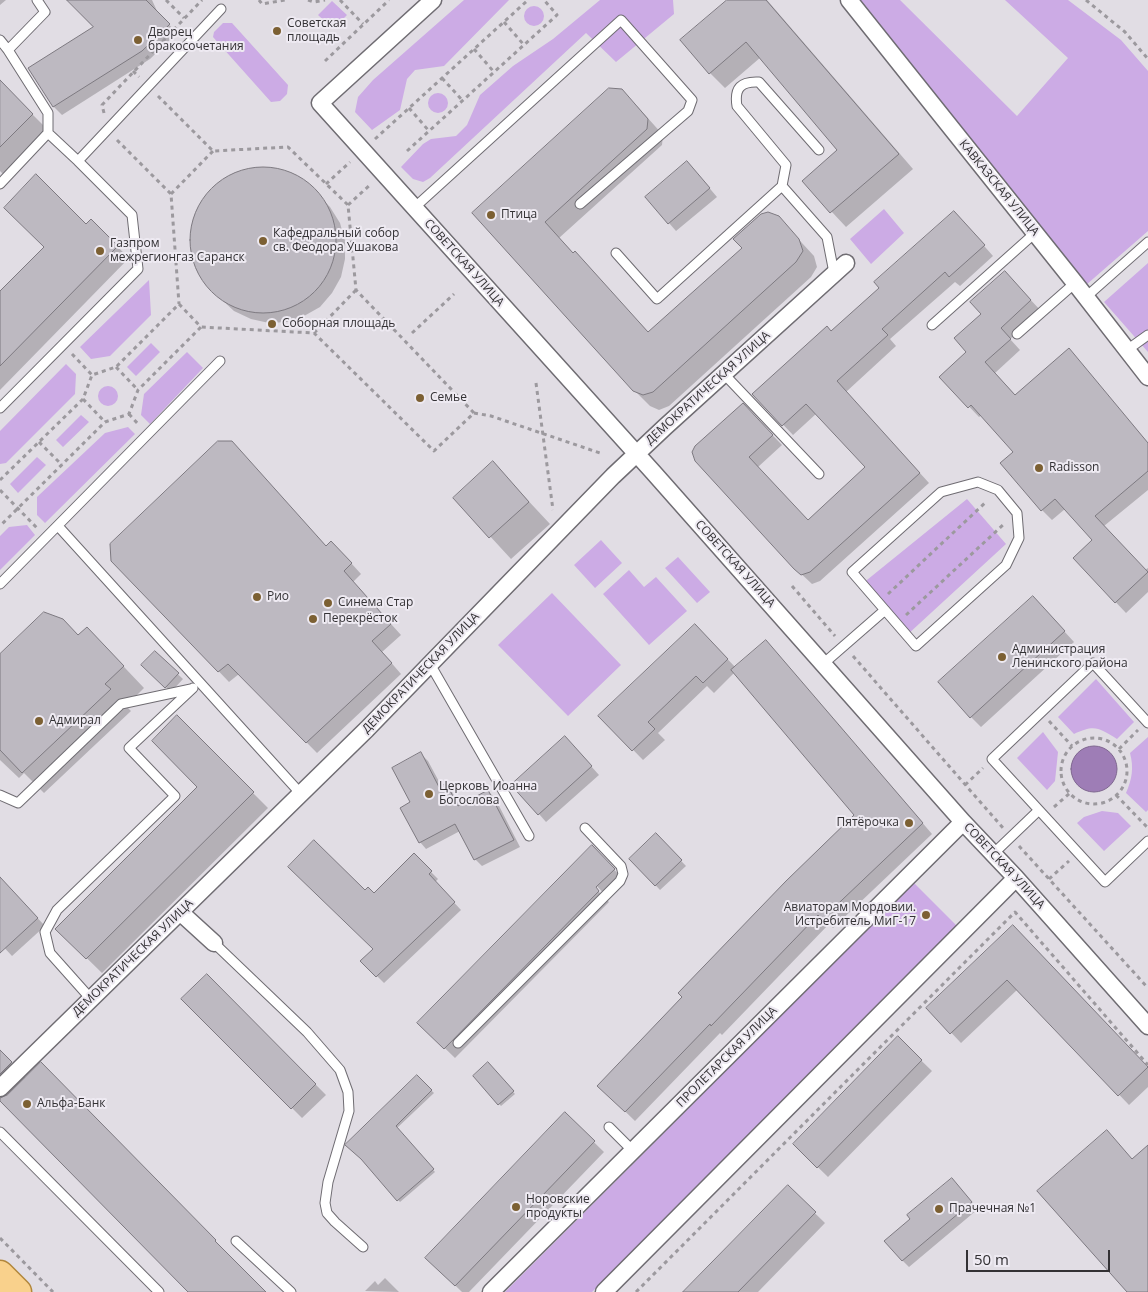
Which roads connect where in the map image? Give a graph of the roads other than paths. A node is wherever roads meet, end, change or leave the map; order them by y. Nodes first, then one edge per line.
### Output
1 (37, 0) edge
2 (433, 0) edge
3 (849, 0) edge
4 (222, 10) dead end
5 (0, 40) edge
6 (8, 50) junction
7 (48, 133) junction
8 (819, 150) dead end
9 (78, 161) junction
10 (0, 184) edge
11 (782, 186) junction
12 (580, 204) dead end
13 (414, 208) junction
14 (1035, 233) junction
15 (1148, 242) edge
16 (616, 253) dead end
17 (840, 268) joint
18 (1075, 283) junction
19 (1086, 297) junction
20 (932, 325) dead end
21 (1017, 334) dead end
22 (1148, 335) edge
23 (1127, 350) junction
24 (220, 362) dead end
25 (724, 374) junction
26 (1148, 377) edge
27 (0, 408) edge
28 (636, 454) junction
29 (819, 474) dead end
30 (58, 526) junction
31 (0, 584) edge
32 (882, 607) junction
33 (430, 664) junction
34 (823, 664) junction
35 (193, 688) junction
36 (214, 698) junction
37 (1148, 722) edge
38 (301, 794) junction
39 (0, 795) edge
40 (1042, 813) junction
41 (963, 822) junction
42 (585, 828) dead end
43 (529, 836) dead end
44 (1148, 842) edge
45 (993, 854) junction
46 (1016, 878) junction
47 (180, 912) junction
48 (214, 944) joint
49 (91, 999) junction
50 (1148, 1026) edge
51 (458, 1043) dead end
52 (0, 1088) edge
53 (609, 1127) dead end
54 (0, 1132) edge
55 (633, 1151) junction
56 (236, 1241) dead end
57 (363, 1247) dead end
58 (0, 1274) edge
59 (18, 1292) edge
60 (159, 1292) edge
61 (291, 1292) edge
62 (491, 1292) edge
63 (604, 1292) edge

1 - 6 lane
2 - 13 street, СОВЕТСКАЯ УЛИЦА
3 - 14 street, КАВКАЗСКАЯ УЛИЦА
4 - 9 lane
5 - 6 lane
6 - 7 lane
7 - 9 lane
7 - 10 lane
8 - 11 lane
9 - 27 lane
11 - 16 lane
11 - 17 lane
12 - 13 lane
13 - 28 street, СОВЕТСКАЯ УЛИЦА
14 - 18 street, КАВКАЗСКАЯ УЛИЦА
14 - 20 lane
15 - 19 lane
17 - 25 street, ДЕМОКРАТИЧЕСКАЯ УЛИЦА
18 - 19 street, КАВКАЗСКАЯ УЛИЦА
18 - 21 lane
19 - 23 street, КАВКАЗСКАЯ УЛИЦА
22 - 23 lane
23 - 26 street, КАВКАЗСКАЯ УЛИЦА
24 - 30 lane
25 - 28 street, ДЕМОКРАТИЧЕСКАЯ УЛИЦА
25 - 29 lane
28 - 33 street, ДЕМОКРАТИЧЕСКАЯ УЛИЦА
28 - 34 street, СОВЕТСКАЯ УЛИЦА
30 - 31 lane
30 - 36 lane
32 - 32 lane
32 - 34 lane
33 - 38 street, ДЕМОКРАТИЧЕСКАЯ УЛИЦА
33 - 43 lane
34 - 41 street, СОВЕТСКАЯ УЛИЦА
35 - 36 lane
35 - 39 lane
35 - 49 lane
36 - 38 lane
37 - 40 lane
38 - 47 street, ДЕМОКРАТИЧЕСКАЯ УЛИЦА
40 - 44 lane
40 - 45 lane
41 - 45 street, СОВЕТСКАЯ УЛИЦА
41 - 55 street, ПРОЛЕТАРСКАЯ УЛИЦА
42 - 51 lane
45 - 46 street, СОВЕТСКАЯ УЛИЦА
46 - 50 street, СОВЕТСКАЯ УЛИЦА
46 - 63 street
47 - 48 street
47 - 49 street, ДЕМОКРАТИЧЕСКАЯ УЛИЦА
48 - 57 lane
49 - 52 street, ДЕМОКРАТИЧЕСКАЯ УЛИЦА
53 - 55 lane
54 - 60 lane
55 - 62 street, ПРОЛЕТАРСКАЯ УЛИЦА
56 - 61 lane
58 - 59 main road

